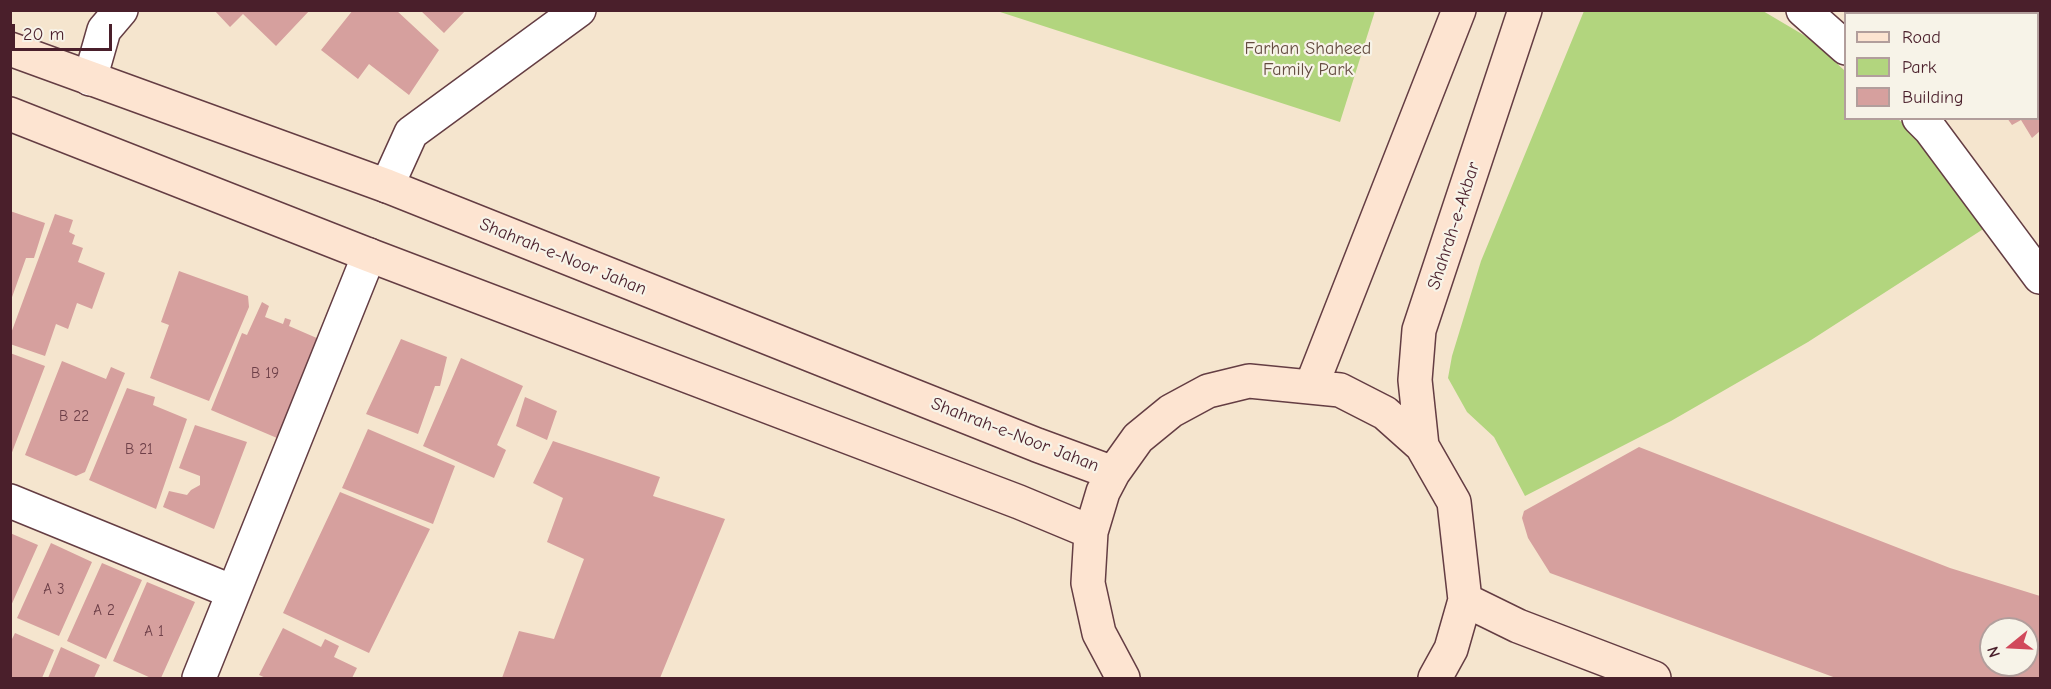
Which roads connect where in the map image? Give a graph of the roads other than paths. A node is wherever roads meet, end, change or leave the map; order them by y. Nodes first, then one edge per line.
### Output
1 (121, 10) edge
2 (579, 10) edge
3 (1460, 10) edge
4 (1525, 10) edge
5 (1803, 10) edge
6 (1844, 47) edge
7 (10, 49) edge
8 (90, 79) junction
9 (10, 114) edge
10 (1921, 120) edge
11 (387, 186) junction
12 (369, 255) junction
13 (2040, 277) edge
14 (1311, 387) junction
15 (1422, 446) junction
16 (1113, 473) junction
17 (10, 501) edge
18 (1091, 532) junction
19 (233, 592) junction
20 (1465, 600) junction
21 (1447, 676) edge
22 (200, 678) edge
23 (1123, 678) edge
24 (1654, 678) edge

1 - 8 street
2 - 11 street
3 - 14 main road
4 - 15 main road, Shahrah-e-Akbar
5 - 6 street
7 - 8 main road, Shahrah-e-Noor Jahan
8 - 11 main road, Shahrah-e-Noor Jahan
9 - 12 main road
10 - 13 street
11 - 16 main road, Shahrah-e-Noor Jahan
12 - 18 main road
12 - 19 street
14 - 15 main road
14 - 16 main road
15 - 20 main road
16 - 18 main road
17 - 19 street
18 - 23 main road
19 - 22 street
20 - 21 main road
20 - 24 main road

